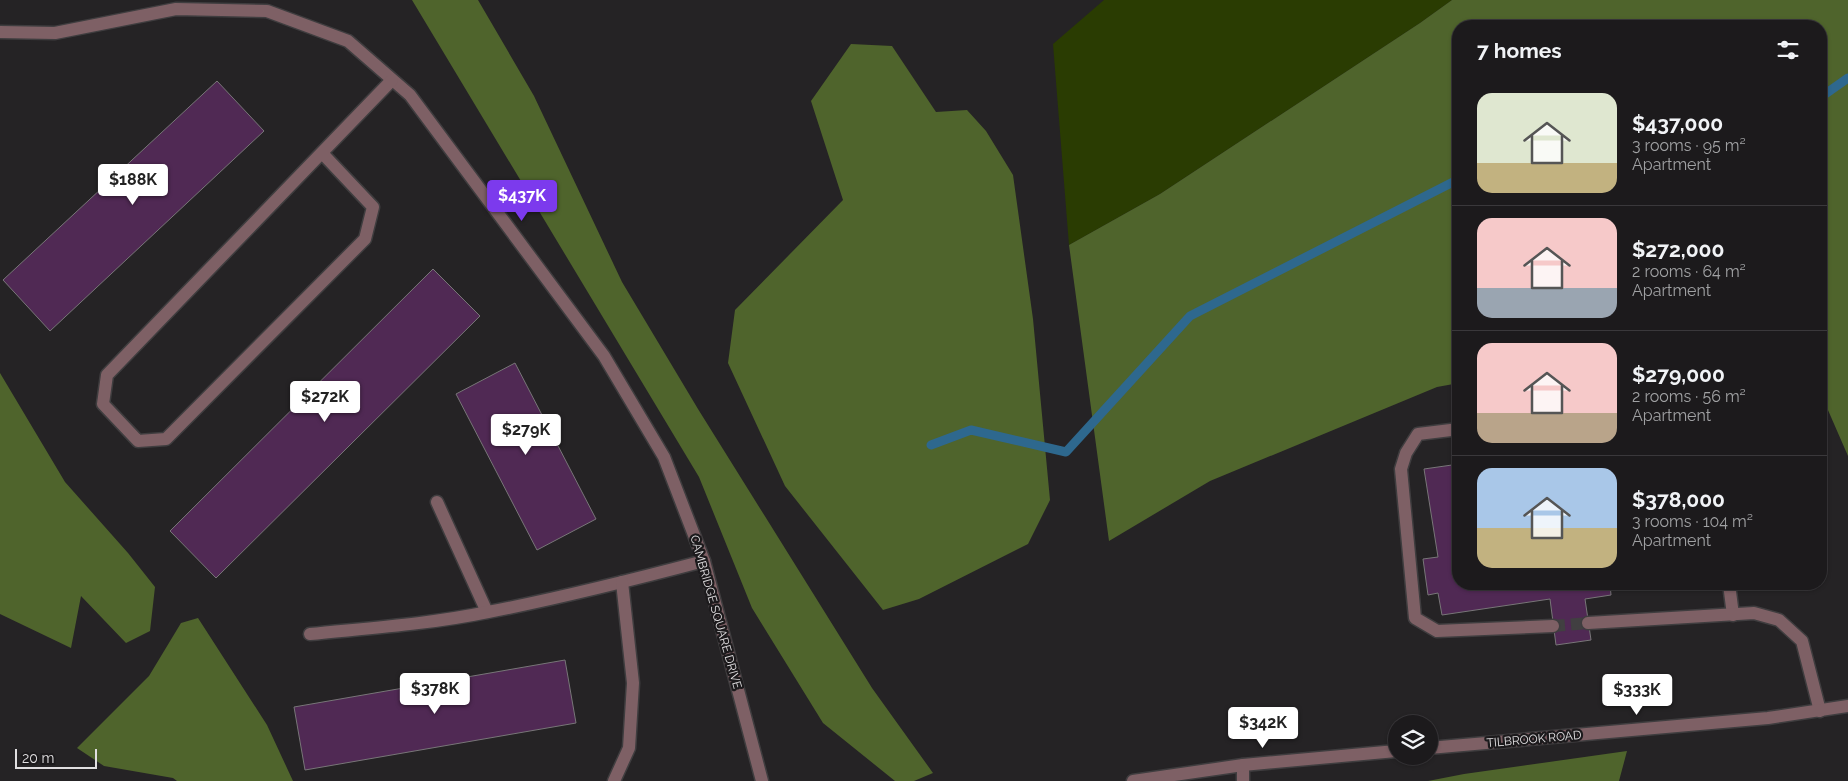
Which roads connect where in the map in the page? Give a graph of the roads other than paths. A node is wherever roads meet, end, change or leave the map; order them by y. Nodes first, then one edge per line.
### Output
1 (0, 32) edge
2 (392, 80) junction
3 (322, 153) junction
4 (1452, 430) edge
5 (437, 502) dead end
6 (704, 561) junction
7 (622, 582) junction
8 (1730, 590) edge
9 (487, 612) junction
10 (1733, 615) junction
11 (1588, 624) tunnel mouth
12 (1553, 626) tunnel mouth
13 (310, 634) dead end
14 (1848, 706) edge
15 (1820, 710) junction
16 (1438, 747) edge
17 (1388, 752) edge
18 (1243, 764) junction
19 (614, 781) edge
20 (762, 781) edge
21 (1133, 781) edge
22 (1244, 781) edge

1 - 2 street, CAMBRIDGE SQUARE DRIVE
2 - 3 street
2 - 6 street, CAMBRIDGE SQUARE DRIVE
3 - 3 street
4 - 12 street
5 - 9 street
6 - 7 street
6 - 20 street, CAMBRIDGE SQUARE DRIVE
7 - 9 street
7 - 19 street
8 - 10 street
9 - 13 street
10 - 11 street
10 - 15 street
14 - 15 street, TILBROOK ROAD
15 - 16 street, TILBROOK ROAD
17 - 18 street
18 - 21 street
18 - 22 street

